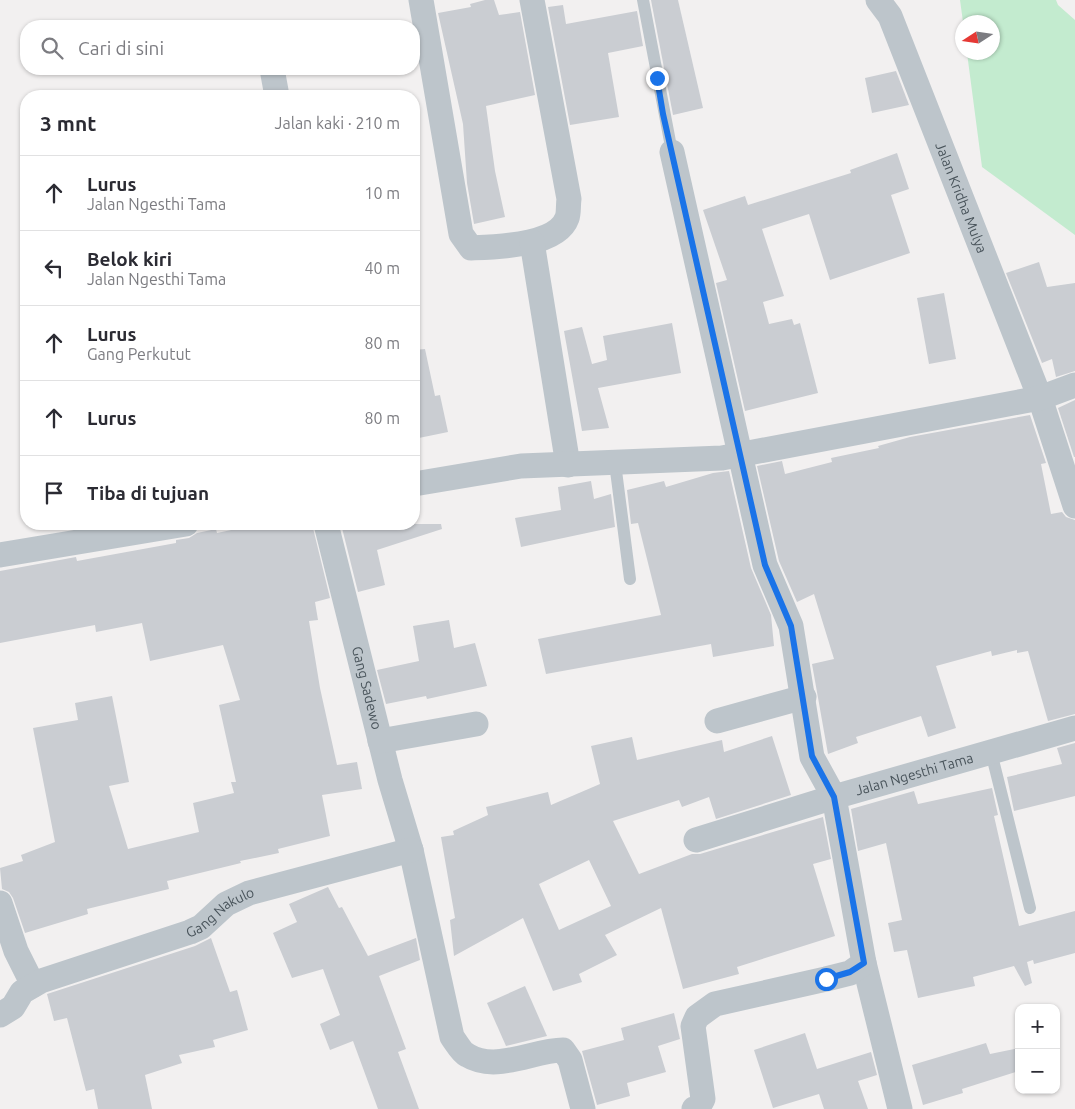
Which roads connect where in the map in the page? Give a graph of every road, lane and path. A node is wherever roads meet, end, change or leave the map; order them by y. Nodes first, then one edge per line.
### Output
1 (421, 0) edge
2 (532, 0) edge
3 (643, 0) edge
4 (878, 0) edge
5 (273, 75) edge
6 (275, 90) edge
7 (672, 152) joint
8 (532, 242) junction
9 (1075, 386) edge
10 (1040, 398) junction
11 (739, 455) junction
12 (615, 463) junction
13 (568, 465) junction
14 (420, 483) edge
15 (1075, 506) edge
16 (150, 530) edge
17 (327, 530) edge
18 (0, 555) edge
19 (630, 579) dead end
20 (804, 697) junction
21 (717, 721) dead end
22 (476, 724) dead end
23 (1075, 728) edge
24 (380, 742) junction
25 (991, 752) junction
26 (834, 797) junction
27 (696, 840) dead end
28 (411, 850) junction
29 (0, 903) edge
30 (1030, 908) dead end
31 (864, 963) junction
32 (33, 985) junction
33 (0, 1015) edge
34 (583, 1109) edge
35 (694, 1109) edge
36 (900, 1109) edge

1 - 8 street
2 - 8 street
3 - 7 lane
4 - 10 street, Jalan Kridha Mulya
5 - 6 street
7 - 11 street
8 - 13 street
9 - 10 street
10 - 11 street
10 - 15 street, Jalan Kridha Mulya
11 - 12 street
11 - 20 street
12 - 13 street
12 - 19 lane
13 - 14 street
16 - 18 street
17 - 24 street, Gang Sadewo
20 - 21 street
20 - 26 street
22 - 24 street
23 - 25 street, Jalan Ngesthi Tama
24 - 28 street, Gang Sadewo
25 - 26 street, Jalan Ngesthi Tama
25 - 30 lane
26 - 27 street, Jalan Ngesthi Tama
26 - 31 street
28 - 32 street, Gang Nakulo
28 - 34 street, Gang Sadewo
29 - 32 street
31 - 35 street
31 - 36 street
32 - 33 street

